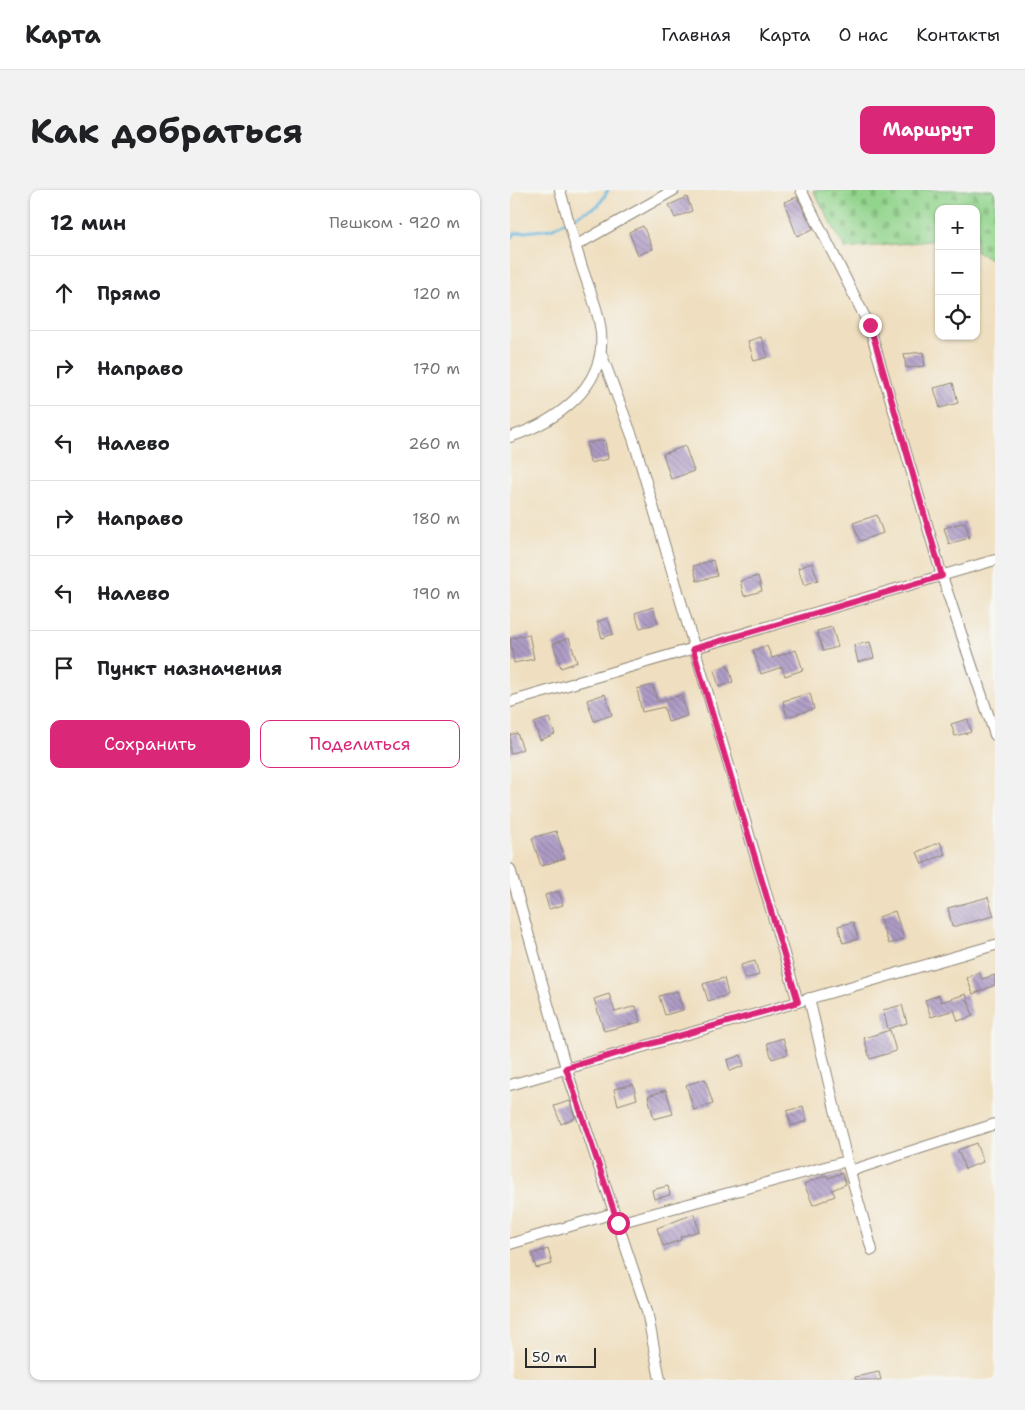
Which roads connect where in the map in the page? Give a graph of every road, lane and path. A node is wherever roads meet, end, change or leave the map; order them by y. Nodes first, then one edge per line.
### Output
1 (560, 190) edge
2 (674, 190) edge
3 (801, 190) edge
4 (575, 246) junction
5 (601, 353) junction
6 (510, 437) edge
7 (995, 560) edge
8 (942, 576) junction
9 (693, 649) junction
10 (510, 702) edge
11 (995, 735) edge
12 (510, 869) edge
13 (995, 945) edge
14 (809, 998) junction
15 (798, 1002) junction
16 (566, 1068) junction
17 (510, 1084) edge
18 (995, 1124) edge
19 (849, 1166) junction
20 (616, 1218) junction
21 (510, 1244) edge
22 (872, 1250) dead end
23 (660, 1380) edge

1 - 4 street
2 - 4 street
3 - 8 street
4 - 5 street
5 - 6 street
5 - 9 street
7 - 8 street
8 - 9 street
8 - 11 street
9 - 10 street
9 - 15 street
12 - 16 street
13 - 14 street
14 - 15 street
14 - 19 street
15 - 16 street
16 - 17 street
16 - 20 street
18 - 19 street
19 - 20 street
19 - 22 street
20 - 21 street
20 - 23 street

